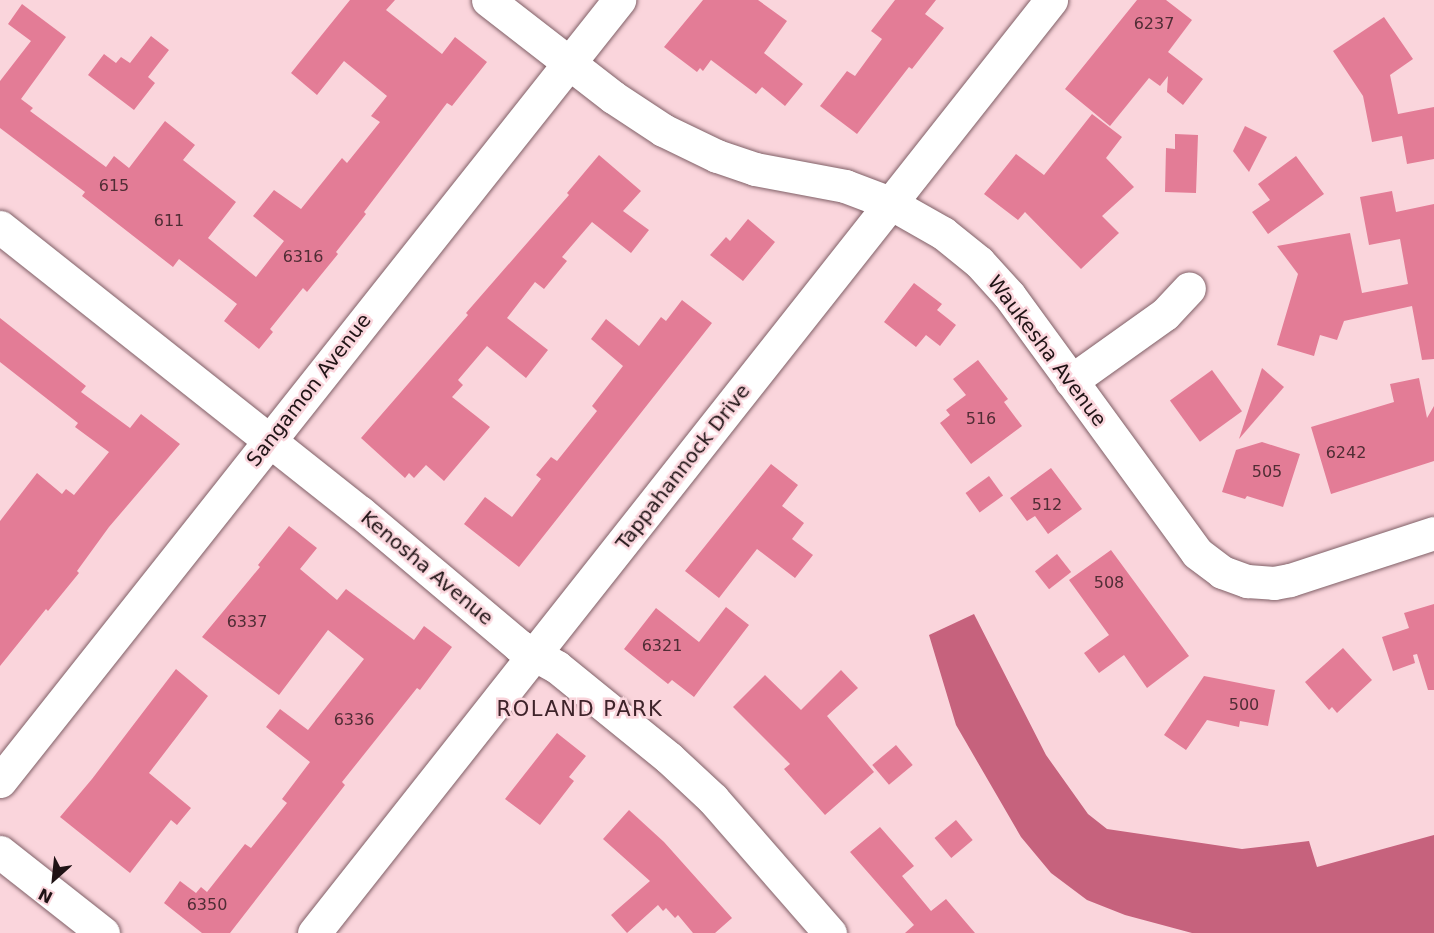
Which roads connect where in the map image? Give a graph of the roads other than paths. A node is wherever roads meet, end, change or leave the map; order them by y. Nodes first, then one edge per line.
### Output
1 (488, 0) edge
2 (619, 0) edge
3 (1051, 0) edge
4 (568, 64) junction
5 (890, 203) junction
6 (0, 227) edge
7 (1189, 288) dead end
8 (1071, 381) junction
9 (271, 441) junction
10 (1434, 533) edge
11 (532, 655) junction
12 (0, 781) edge
13 (0, 852) edge
14 (103, 933) edge
15 (314, 933) edge
16 (830, 933) edge

1 - 4 street, Waukesha Avenue
2 - 4 street, Sangamon Avenue
3 - 5 street, Tappahannock Drive
4 - 5 street, Waukesha Avenue
4 - 9 street, Sangamon Avenue
5 - 8 street, Waukesha Avenue
5 - 11 street, Tappahannock Drive
6 - 9 street, Kenosha Avenue
7 - 8 street
8 - 10 street, Waukesha Avenue
9 - 11 street, Kenosha Avenue
9 - 12 street, Sangamon Avenue
11 - 15 street, Tappahannock Drive
11 - 16 street, Kenosha Avenue
13 - 14 street

